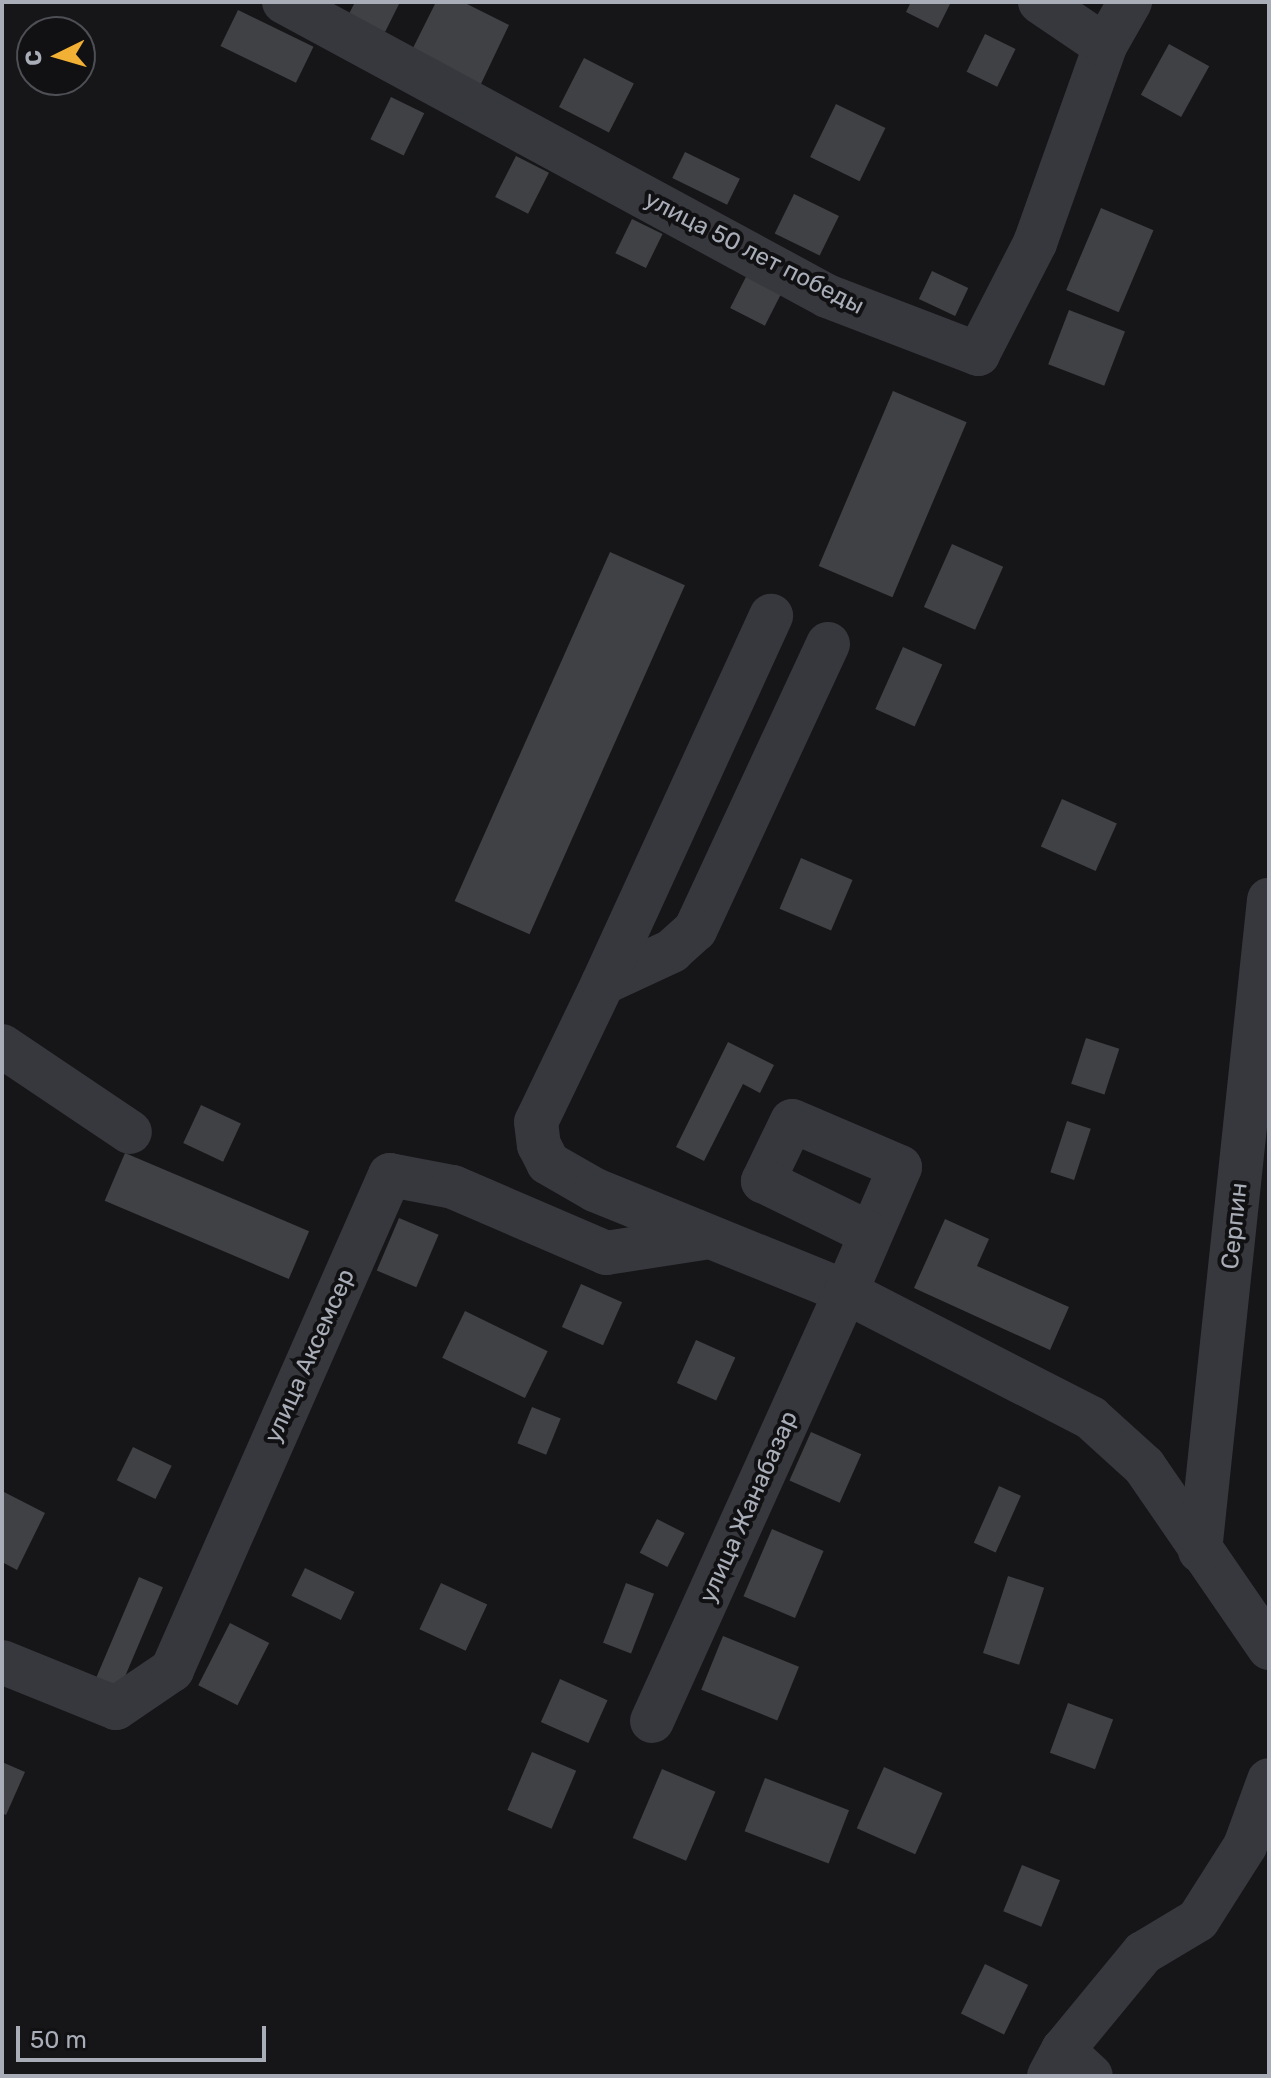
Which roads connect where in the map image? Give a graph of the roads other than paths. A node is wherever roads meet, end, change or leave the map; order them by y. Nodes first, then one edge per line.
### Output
1 (284, 2) edge
2 (1040, 2) edge
3 (1130, 2) edge
4 (1105, 46) junction
5 (771, 616) dead end
6 (828, 644) dead end
7 (1269, 900) edge
8 (603, 983) junction
9 (2, 1046) edge
10 (1260, 1073) edge
11 (130, 1132) dead end
12 (871, 1234) dead end
13 (710, 1237) junction
14 (846, 1292) junction
15 (1200, 1551) junction
16 (1269, 1646) edge
17 (2, 1662) edge
18 (652, 1721) dead end
19 (1269, 1780) edge
20 (1068, 2067) edge

1 - 4 street, улица 50 лет победы
2 - 4 street
3 - 4 street
5 - 8 street
6 - 8 street
7 - 10 street, Серпин
8 - 13 street
9 - 11 street
10 - 15 street, Серпин
12 - 14 street, улица Жанабазар
13 - 14 street
13 - 17 street, улица Аксемсер
14 - 15 street
14 - 18 street, улица Жанабазар
15 - 16 street
19 - 20 street

